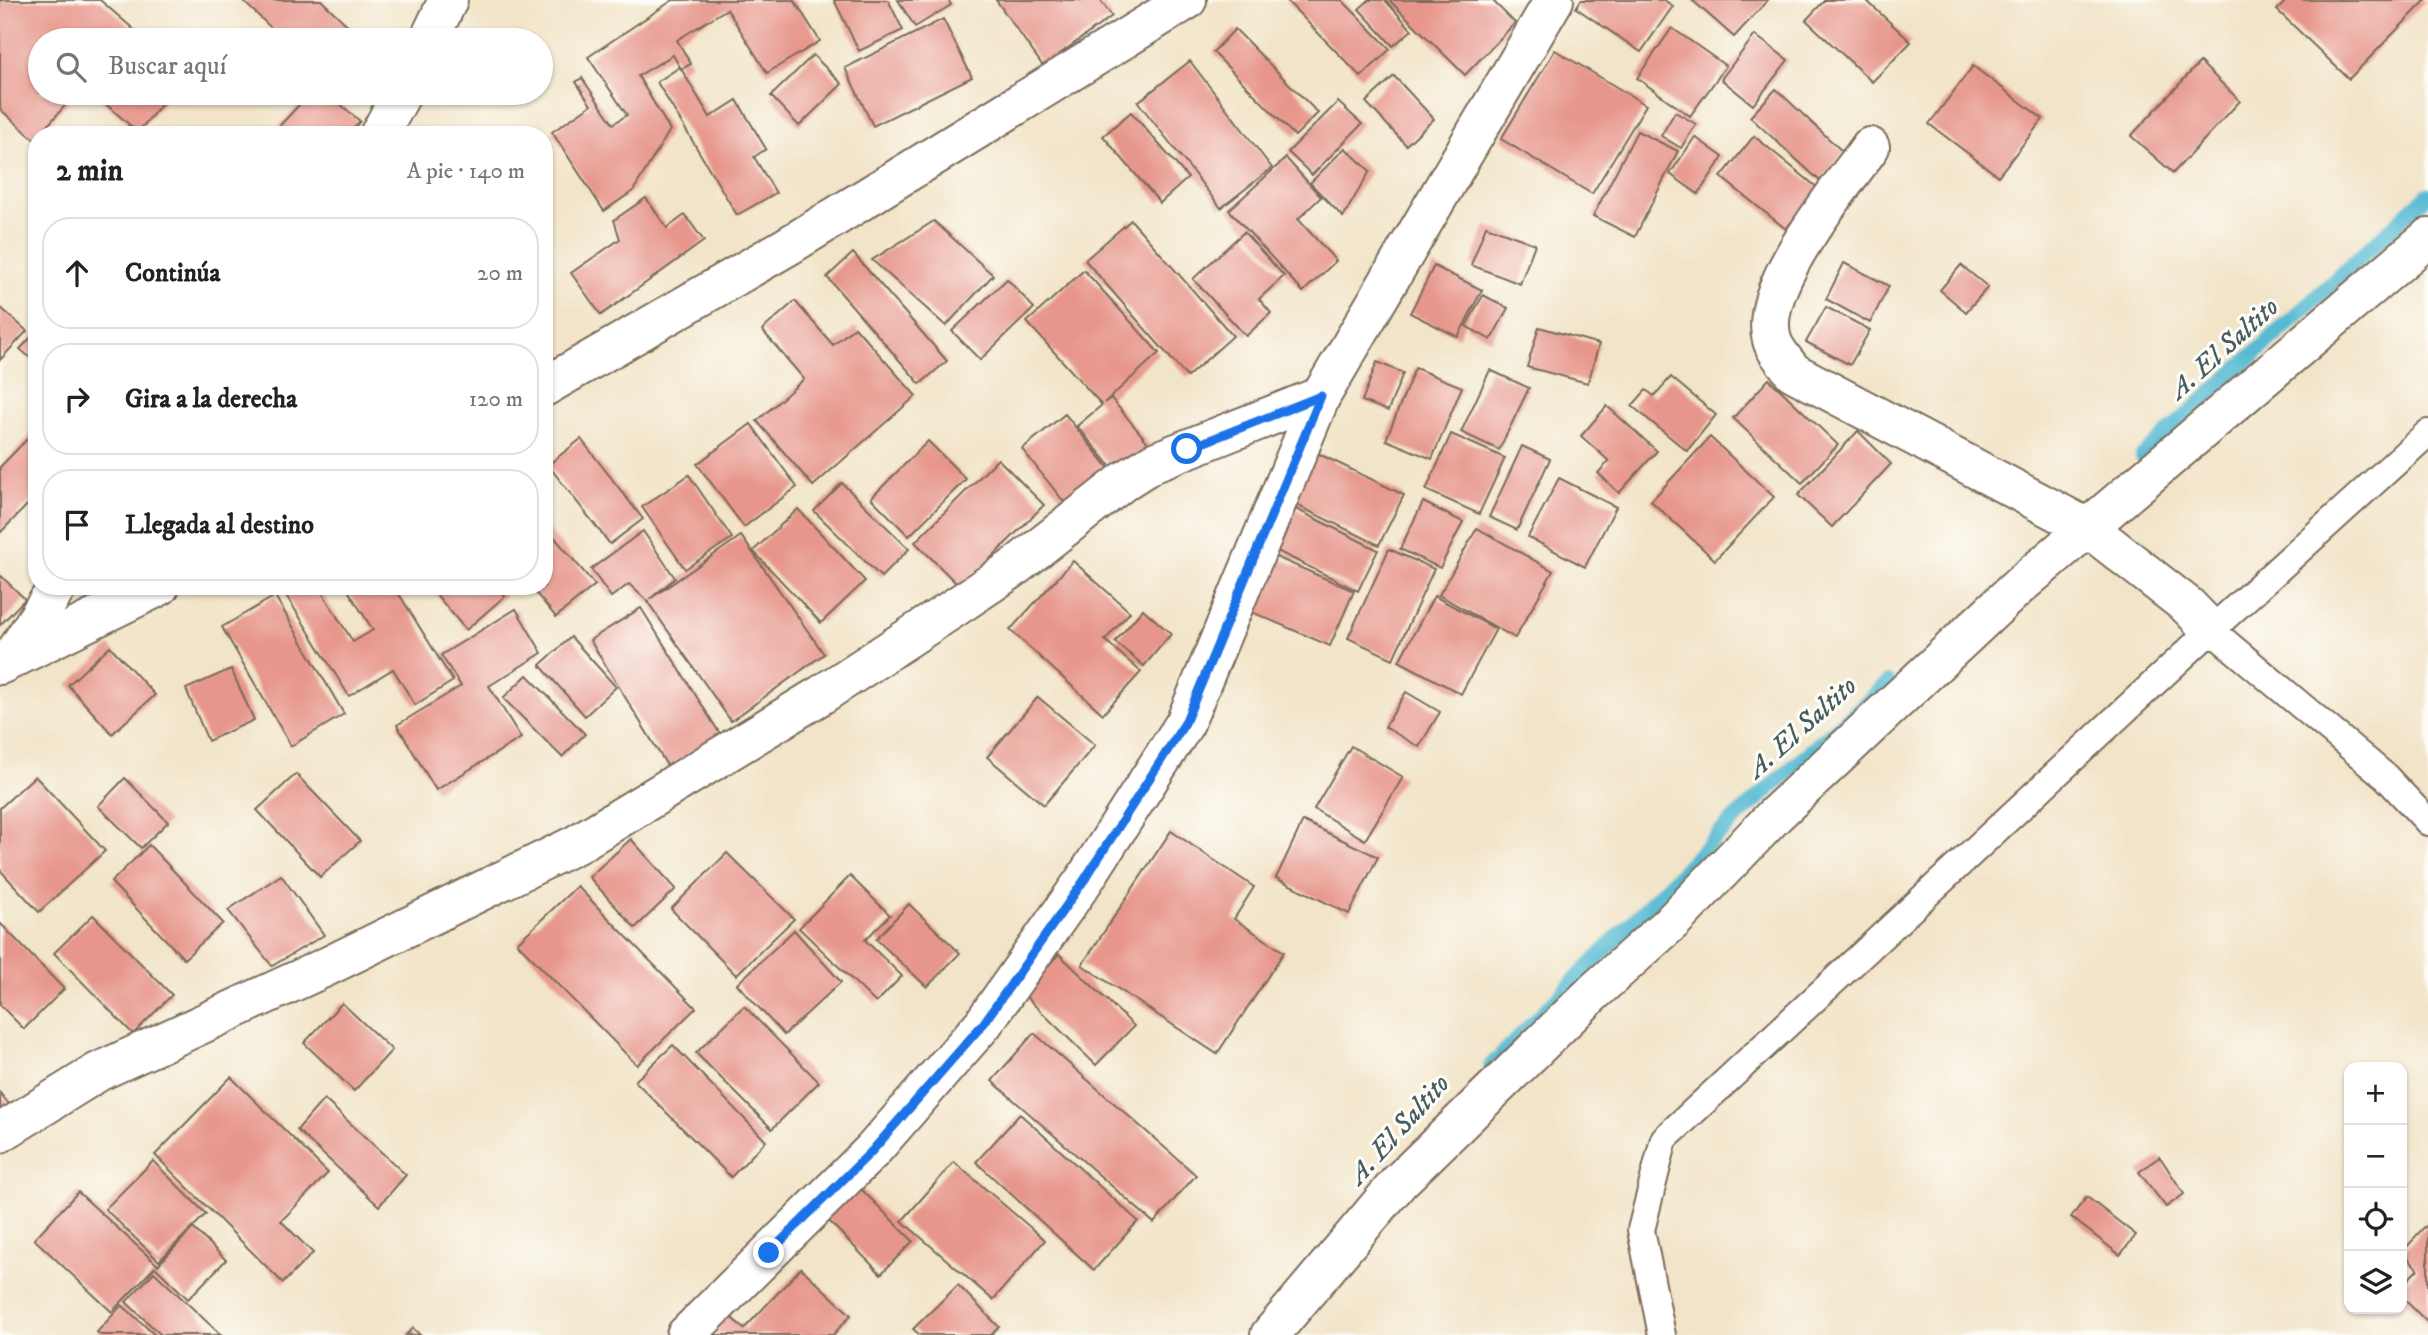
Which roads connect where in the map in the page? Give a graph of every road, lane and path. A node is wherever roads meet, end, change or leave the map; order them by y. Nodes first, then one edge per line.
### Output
1 (449, 0) edge
2 (1188, 0) edge
3 (1554, 0) edge
4 (435, 28) edge
5 (395, 105) edge
6 (384, 126) edge
7 (1870, 147) dead end
8 (2428, 238) edge
9 (553, 382) edge
10 (1321, 396) junction
11 (2428, 433) edge
12 (2088, 528) junction
13 (52, 595) edge
14 (142, 595) edge
15 (2211, 630) junction
16 (5, 663) edge
17 (2428, 822) edge
18 (0, 1133) edge
19 (686, 1335) edge
20 (1269, 1335) edge
21 (1662, 1335) edge

1 - 4 street
2 - 9 street
3 - 10 street
5 - 6 street
7 - 12 street
8 - 12 street
10 - 18 street
10 - 19 street
11 - 15 lane
12 - 15 street
12 - 20 street
13 - 16 street
14 - 16 street
15 - 17 lane
15 - 21 lane

